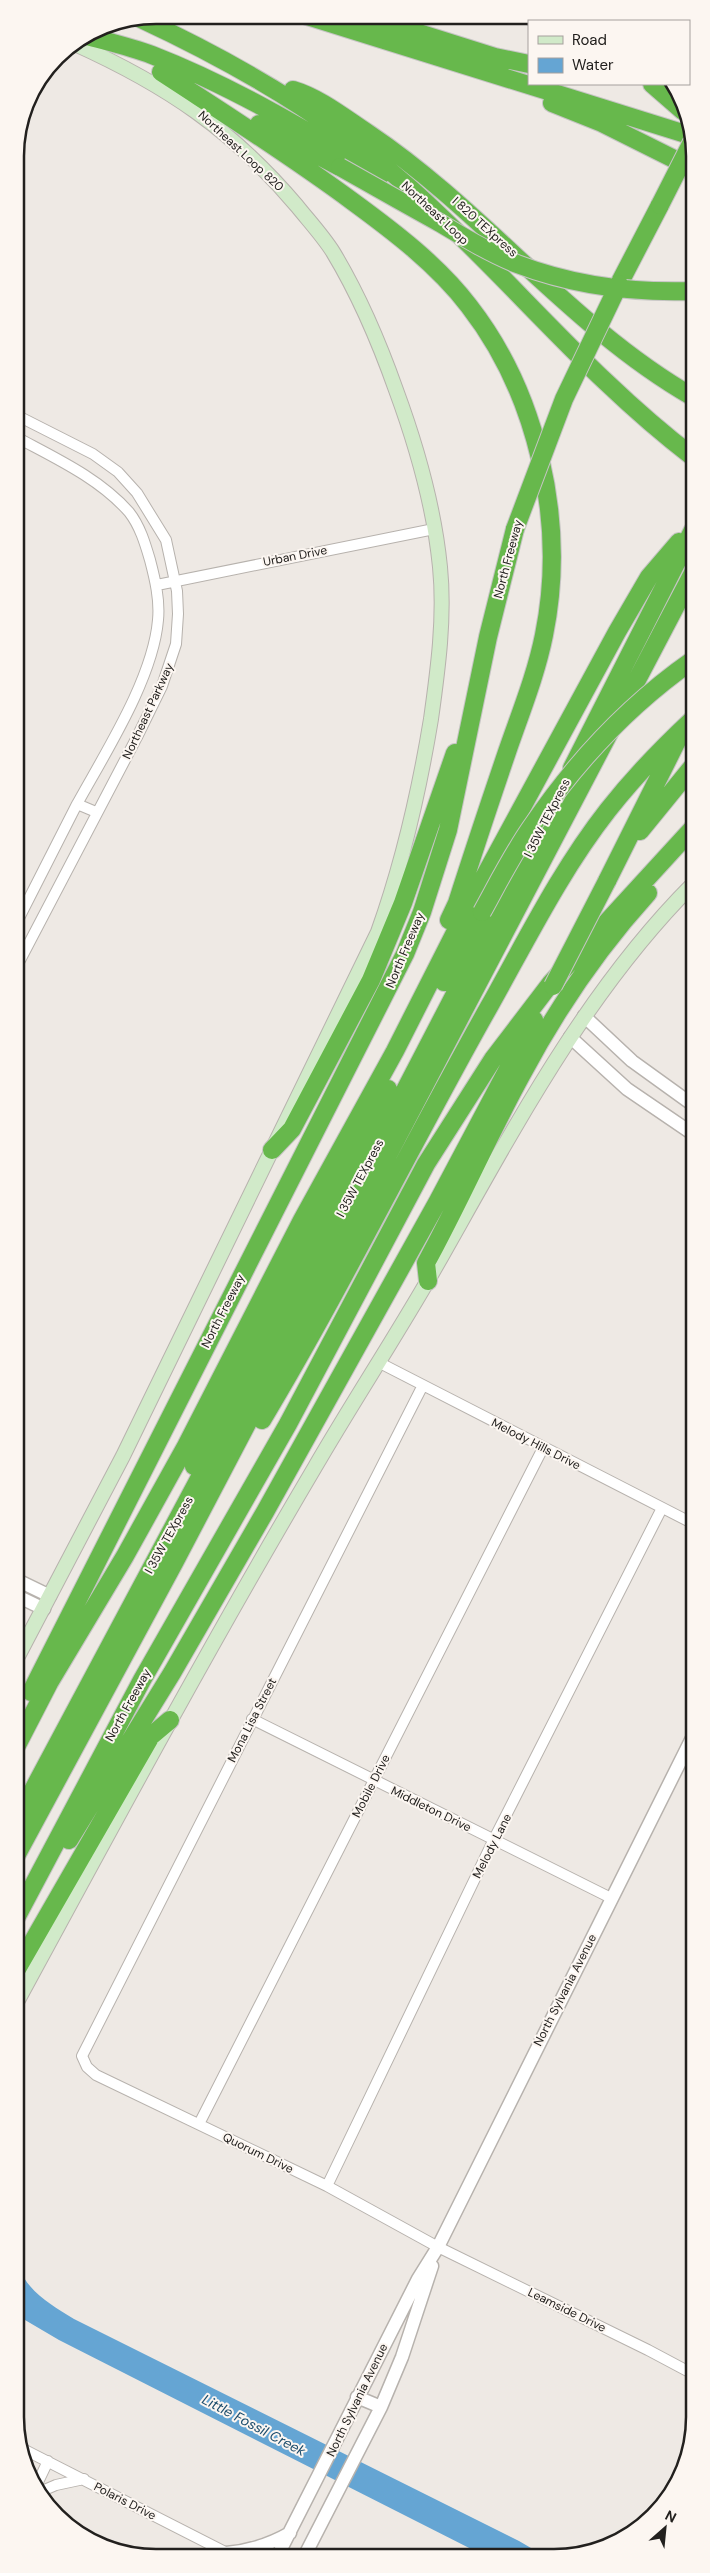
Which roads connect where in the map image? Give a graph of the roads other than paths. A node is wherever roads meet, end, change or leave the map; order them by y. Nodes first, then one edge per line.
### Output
1 (151, 24) edge
2 (332, 24) edge
3 (391, 24) edge
4 (95, 39) edge
5 (94, 40) edge
6 (82, 47) edge
7 (528, 64) edge
8 (161, 72) junction
9 (497, 75) junction
10 (262, 81) junction
11 (528, 85) edge
12 (529, 85) edge
13 (653, 85) edge
14 (675, 104) edge
15 (684, 134) edge
16 (686, 154) edge
17 (686, 165) edge
18 (442, 218) junction
19 (686, 291) edge
20 (362, 307) joint
21 (686, 392) edge
22 (24, 419) edge
23 (24, 442) edge
24 (686, 451) edge
25 (434, 529) junction
26 (686, 537) edge
27 (686, 543) edge
28 (175, 580) junction
29 (157, 585) junction
30 (686, 586) edge
31 (686, 665) edge
32 (686, 725) edge
33 (686, 726) edge
34 (469, 729) junction
35 (686, 775) edge
36 (77, 804) junction
37 (96, 812) junction
38 (686, 836) edge
39 (667, 856) junction
40 (606, 881) junction
41 (686, 891) edge
42 (24, 908) edge
43 (24, 952) edge
44 (584, 1016) junction
45 (570, 1037) junction
46 (686, 1100) edge
47 (352, 1128) junction
48 (686, 1129) edge
49 (272, 1150) junction
50 (428, 1281) junction
51 (378, 1362) junction
52 (423, 1385) junction
53 (543, 1448) junction
54 (208, 1498) junction
55 (662, 1508) junction
56 (686, 1520) edge
57 (24, 1583) edge
58 (50, 1596) junction
59 (24, 1599) edge
60 (44, 1609) junction
61 (24, 1645) edge
62 (97, 1670) junction
63 (24, 1705) edge
64 (252, 1719) junction
65 (170, 1720) junction
66 (24, 1731) edge
67 (686, 1750) edge
68 (374, 1781) junction
69 (24, 1807) edge
70 (494, 1839) junction
71 (24, 1842) edge
72 (33, 1885) junction
73 (611, 1898) junction
74 (24, 1902) edge
75 (24, 1957) edge
76 (24, 1989) edge
77 (82, 2056) joint
78 (199, 2124) junction
79 (327, 2186) junction
80 (438, 2247) junction
81 (686, 2370) edge
82 (357, 2397) junction
83 (380, 2407) junction
84 (29, 2452) edge
85 (48, 2461) junction
86 (40, 2478) edge
87 (84, 2479) junction
88 (46, 2488) edge
89 (290, 2533) junction
90 (218, 2549) edge
91 (256, 2549) edge
92 (281, 2549) edge
93 (308, 2549) edge

1 - 10 highway, Northeast Loop
2 - 9 highway
3 - 7 highway
4 - 18 highway
5 - 8 highway
6 - 20 main road, Northeast Loop 820
8 - 19 highway, bridge
8 - 47 highway
9 - 11 highway
9 - 17 highway
10 - 18 highway, Northeast Loop
10 - 21 highway, I 820 TEXpress
12 - 15 highway
13 - 14 highway
16 - 34 highway, North Freeway, bridge
18 - 24 highway, Northeast Loop
20 - 25 main road, North Freeway
22 - 28 street, Northeast Parkway
23 - 29 street, Northeast Parkway
25 - 28 street, Urban Drive
25 - 49 main road, North Freeway
26 - 47 highway
27 - 62 highway, I 35W TEXpress
28 - 29 street, Urban Drive
28 - 37 street, Northeast Parkway
29 - 36 street, Northeast Parkway
30 - 54 highway, I 35W TEXpress
31 - 62 highway, bridge
32 - 40 highway
33 - 54 highway
34 - 49 highway
34 - 63 highway, North Freeway
35 - 40 highway
36 - 37 street
36 - 42 street, Northeast Parkway
37 - 43 street, Northeast Parkway
38 - 39 highway, North Freeway
39 - 50 highway
39 - 72 highway, North Freeway
40 - 72 highway, bridge
41 - 44 main road
44 - 45 main road
44 - 46 street
45 - 48 street
45 - 50 main road
47 - 66 highway
49 - 58 main road, North Freeway
50 - 51 main road
51 - 52 street, Melody Hills Drive
51 - 65 main road
52 - 53 street, Melody Hills Drive
52 - 64 street, Mona Lisa Street
53 - 55 street, Melody Hills Drive
53 - 68 street, Mobile Drive
54 - 71 highway, I 35W TEXpress
55 - 56 street, Melody Hills Drive
55 - 70 street, Melody Lane
57 - 58 street
58 - 60 main road, North Freeway
59 - 60 street
60 - 61 main road, North Freeway
62 - 69 highway, I 35W TEXpress
64 - 68 street, Middleton Drive
64 - 77 street, Mona Lisa Street
65 - 75 highway
65 - 76 main road
67 - 73 street, North Sylvania Avenue
68 - 70 street, Middleton Drive
68 - 78 street, Mobile Drive
70 - 73 street, Middleton Drive
70 - 79 street, Melody Lane
72 - 74 highway, North Freeway
73 - 80 street, North Sylvania Avenue
77 - 78 street, Quorum Drive
78 - 79 street, Quorum Drive
79 - 80 street, Quorum Drive
80 - 81 street, Leamside Drive
80 - 82 street, North Sylvania Avenue
80 - 83 street, North Sylvania Avenue
82 - 83 street
82 - 89 street, North Sylvania Avenue
83 - 93 street, North Sylvania Avenue
84 - 85 street, Polaris Drive
85 - 86 street
85 - 87 street, Polaris Drive
87 - 88 street
87 - 90 street, Polaris Drive
89 - 91 street
89 - 92 street, North Sylvania Avenue

